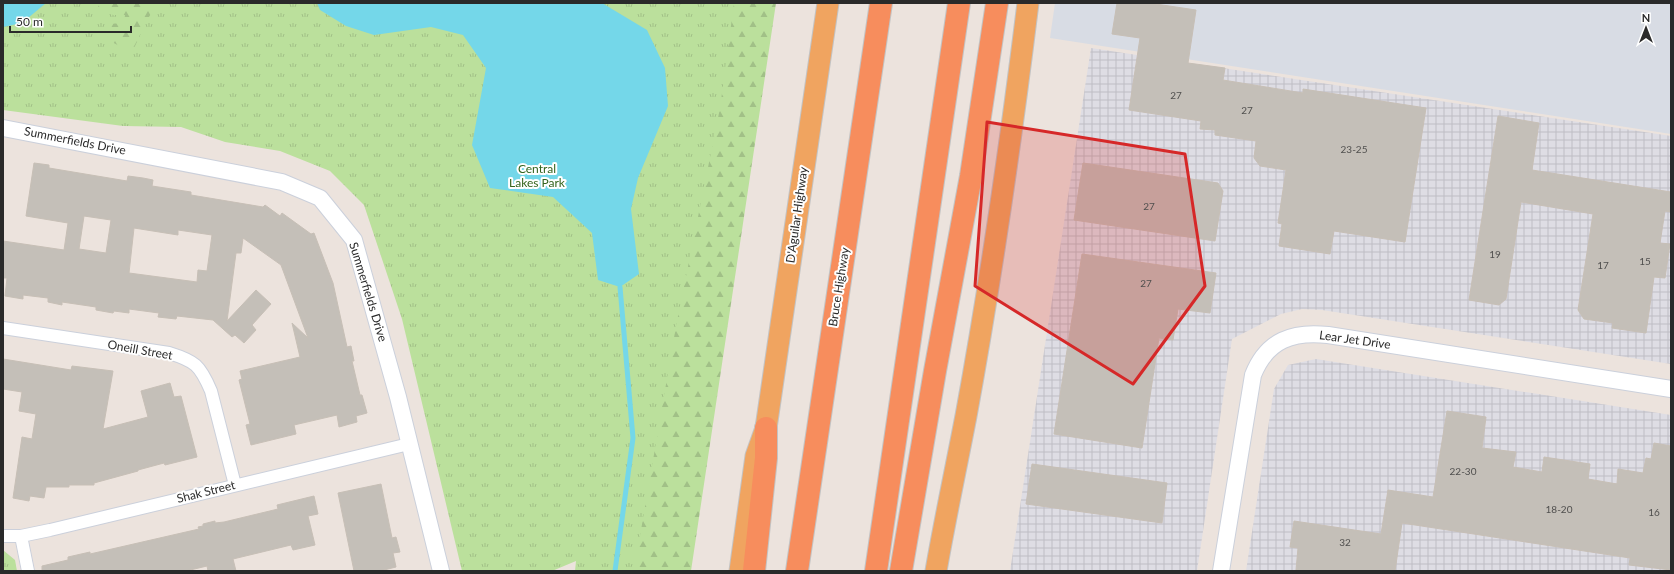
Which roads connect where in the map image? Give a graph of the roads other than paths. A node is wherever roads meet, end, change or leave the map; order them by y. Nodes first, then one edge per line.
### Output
1 (828, 3) edge
2 (881, 3) edge
3 (959, 3) edge
4 (997, 3) edge
5 (1028, 3) edge
6 (3, 128) edge
7 (3, 328) edge
8 (1671, 389) edge
9 (766, 428) junction
10 (409, 444) junction
11 (235, 485) junction
12 (3, 536) edge
13 (21, 536) junction
14 (28, 571) edge
15 (440, 571) edge
16 (740, 571) edge
17 (754, 571) edge
18 (797, 571) edge
19 (876, 571) edge
20 (901, 571) edge
21 (936, 571) edge
22 (1221, 571) edge

1 - 9 highway, D'Aguilar Highway
2 - 18 highway, Bruce Highway
3 - 19 highway
4 - 20 highway
5 - 21 highway
6 - 10 street, Summerfields Drive
7 - 11 street, Oneill Street
8 - 22 street, Lear Jet Drive
9 - 16 highway, D'Aguilar Highway
9 - 17 highway
10 - 11 street, Shak Street
10 - 15 street, Summerfields Drive
11 - 13 street, Shak Street
12 - 13 street, Shak Street
13 - 14 street

